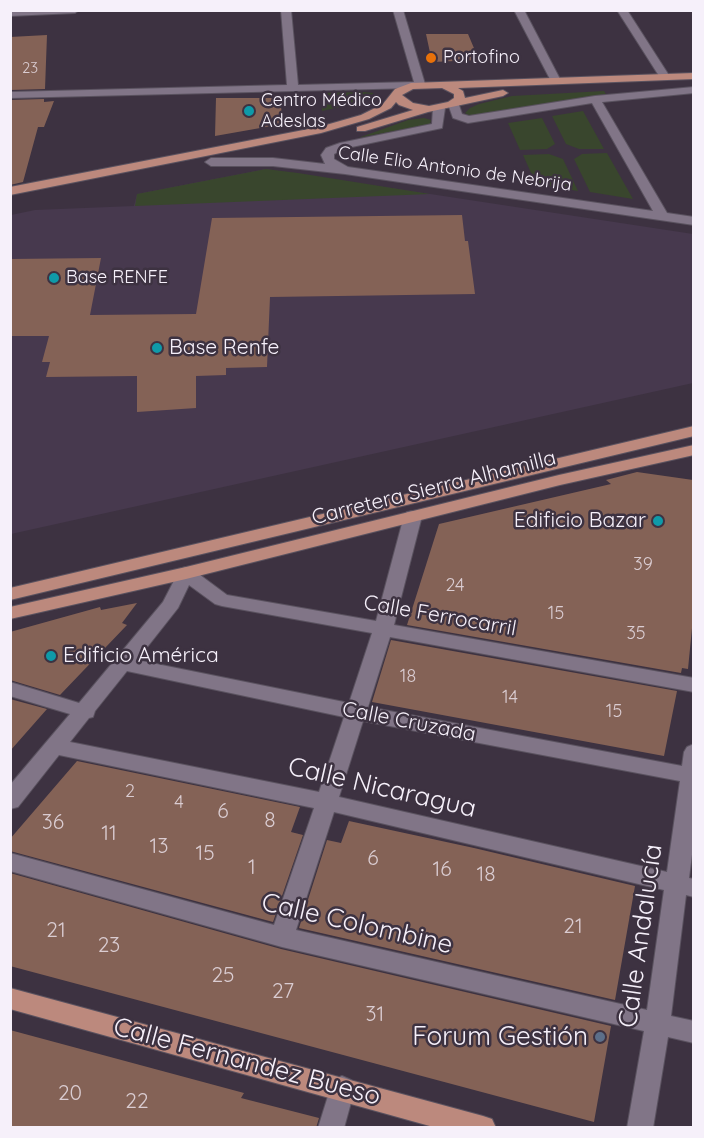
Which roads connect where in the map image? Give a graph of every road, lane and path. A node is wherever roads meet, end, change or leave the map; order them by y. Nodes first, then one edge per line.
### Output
1 (75, 10) edge
2 (286, 10) edge
3 (398, 10) edge
4 (519, 10) edge
5 (622, 10) edge
6 (10, 13) edge
7 (693, 76) edge
8 (665, 77) junction
9 (556, 81) junction
10 (693, 83) edge
11 (417, 85) junction
12 (357, 86) junction
13 (443, 86) junction
14 (292, 87) junction
15 (693, 90) edge
16 (10, 95) edge
17 (397, 95) junction
18 (595, 99) junction
19 (455, 104) junction
20 (434, 108) junction
21 (326, 140) junction
22 (349, 144) junction
23 (211, 162) junction
24 (345, 170) junction
25 (10, 191) edge
26 (10, 202) edge
27 (662, 216) junction
28 (693, 220) edge
29 (693, 431) edge
30 (693, 448) edge
31 (532, 470) junction
32 (352, 512) junction
33 (412, 516) junction
34 (186, 573) junction
35 (10, 594) edge
36 (10, 613) edge
37 (383, 630) junction
38 (125, 664) junction
39 (693, 685) edge
40 (10, 688) edge
41 (86, 712) junction
42 (356, 712) junction
43 (56, 747) junction
44 (693, 752) edge
45 (692, 776) edge
46 (10, 801) edge
47 (327, 802) junction
48 (10, 862) edge
49 (685, 886) edge
50 (282, 937) junction
51 (10, 998) edge
52 (658, 1023) junction
53 (693, 1032) edge
54 (342, 1088) junction
55 (331, 1128) edge
56 (483, 1128) edge
57 (640, 1128) edge

1 - 6 street
2 - 14 street
3 - 11 street
4 - 9 street
5 - 8 street
7 - 8 main road
8 - 9 main road
9 - 13 main road
10 - 19 main road
11 - 12 street
11 - 13 main road
11 - 17 main road
12 - 14 street
12 - 17 street
13 - 19 main road
14 - 16 street
15 - 18 street
17 - 20 main road
17 - 25 main road
18 - 19 street
18 - 27 street
19 - 20 main road
20 - 21 main road
20 - 22 street
21 - 22 street
21 - 23 main road
22 - 24 street
23 - 24 street, Calle Elio Antonio de Nebrija
23 - 26 main road
24 - 27 street, Calle Elio Antonio de Nebrija
27 - 28 street, Calle Elio Antonio de Nebrija
29 - 31 main road, Carretera Sierra Alhamilla
30 - 31 main road, Carretera Sierra Alhamilla
30 - 33 main road, Carretera Sierra Alhamilla
31 - 32 main road, Carretera Sierra Alhamilla
32 - 34 main road, Carretera Sierra Alhamilla
32 - 35 main road, Carretera Sierra Alhamilla
33 - 34 main road, Carretera Sierra Alhamilla
33 - 37 street
34 - 36 main road, Carretera Sierra Alhamilla
34 - 37 street, Calle Ferrocarril
34 - 38 street
37 - 39 street, Calle Ferrocarril
37 - 42 street
38 - 41 street
38 - 42 street, Calle Cruzada
40 - 41 street
41 - 43 street
42 - 45 street, Calle Cruzada
42 - 47 street
43 - 46 street
43 - 47 street, Calle Nicaragua
44 - 45 street, Calle Andalucía
45 - 49 street, Calle Andalucía
47 - 49 street, Calle Nicaragua
47 - 50 street
48 - 50 street, Calle Colombine
49 - 52 street, Calle Andalucía
50 - 52 street, Calle Colombine
51 - 54 main road, Calle Fernandez Bueso
52 - 53 street, Calle Colombine
52 - 57 street, Calle Andalucía
54 - 55 street
54 - 56 main road, Calle Fernandez Bueso

